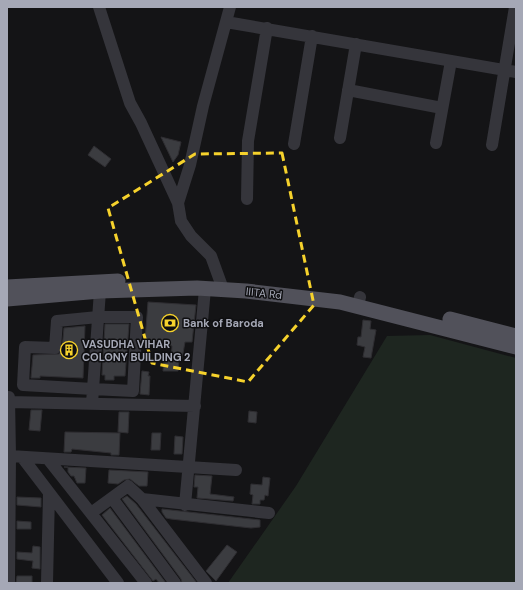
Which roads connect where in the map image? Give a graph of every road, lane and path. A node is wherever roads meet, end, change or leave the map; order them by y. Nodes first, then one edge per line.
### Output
1 (99, 7) edge
2 (230, 7) edge
3 (515, 15) edge
4 (226, 22) junction
5 (267, 28) junction
6 (312, 36) junction
7 (356, 44) junction
8 (451, 61) junction
9 (510, 71) edge
10 (348, 90) junction
11 (442, 108) junction
12 (340, 138) dead end
13 (436, 143) dead end
14 (294, 144) dead end
15 (492, 145) dead end
16 (247, 199) dead end
17 (178, 203) junction
18 (222, 285) junction
19 (7, 287) edge
20 (205, 289) junction
21 (100, 292) junction
22 (7, 298) edge
23 (359, 302) junction
24 (98, 316) junction
25 (516, 336) edge
26 (516, 347) edge
27 (93, 389) junction
28 (8, 399) edge
29 (92, 404) junction
30 (195, 406) junction
31 (16, 457) junction
32 (48, 459) junction
33 (190, 468) junction
34 (236, 470) dead end
35 (49, 493) junction
36 (112, 498) junction
37 (142, 499) junction
38 (185, 505) junction
39 (91, 513) junction
40 (270, 513) dead end
41 (9, 583) edge
42 (47, 583) edge
43 (118, 583) edge
44 (146, 583) edge
45 (175, 583) edge
46 (206, 583) edge

1 - 17 street
2 - 4 street
3 - 9 street
4 - 5 street
4 - 17 street
5 - 6 street
5 - 16 street
6 - 7 street
6 - 14 street
7 - 8 street
7 - 10 street
8 - 9 street
8 - 11 street
9 - 15 street
10 - 11 street
10 - 12 street
11 - 13 street
17 - 18 street
18 - 19 main road, IIITA Rd
18 - 20 main road, IIITA Rd
18 - 23 main road, IIITA Rd
20 - 21 main road, IIITA Rd
20 - 30 street
21 - 22 main road, IIITA Rd
21 - 24 street
23 - 25 main road, IIITA Rd
23 - 26 main road, IIITA Rd
24 - 27 street
24 - 27 street
24 - 27 street
27 - 29 street
28 - 29 street
28 - 31 street
29 - 30 street
30 - 33 street
31 - 32 street
31 - 35 street
31 - 41 street
32 - 33 street
32 - 39 street
33 - 34 street
33 - 38 street
35 - 42 street
35 - 43 street
36 - 37 street
36 - 39 street
36 - 45 street
37 - 38 street
37 - 46 street
38 - 40 street
39 - 44 street

